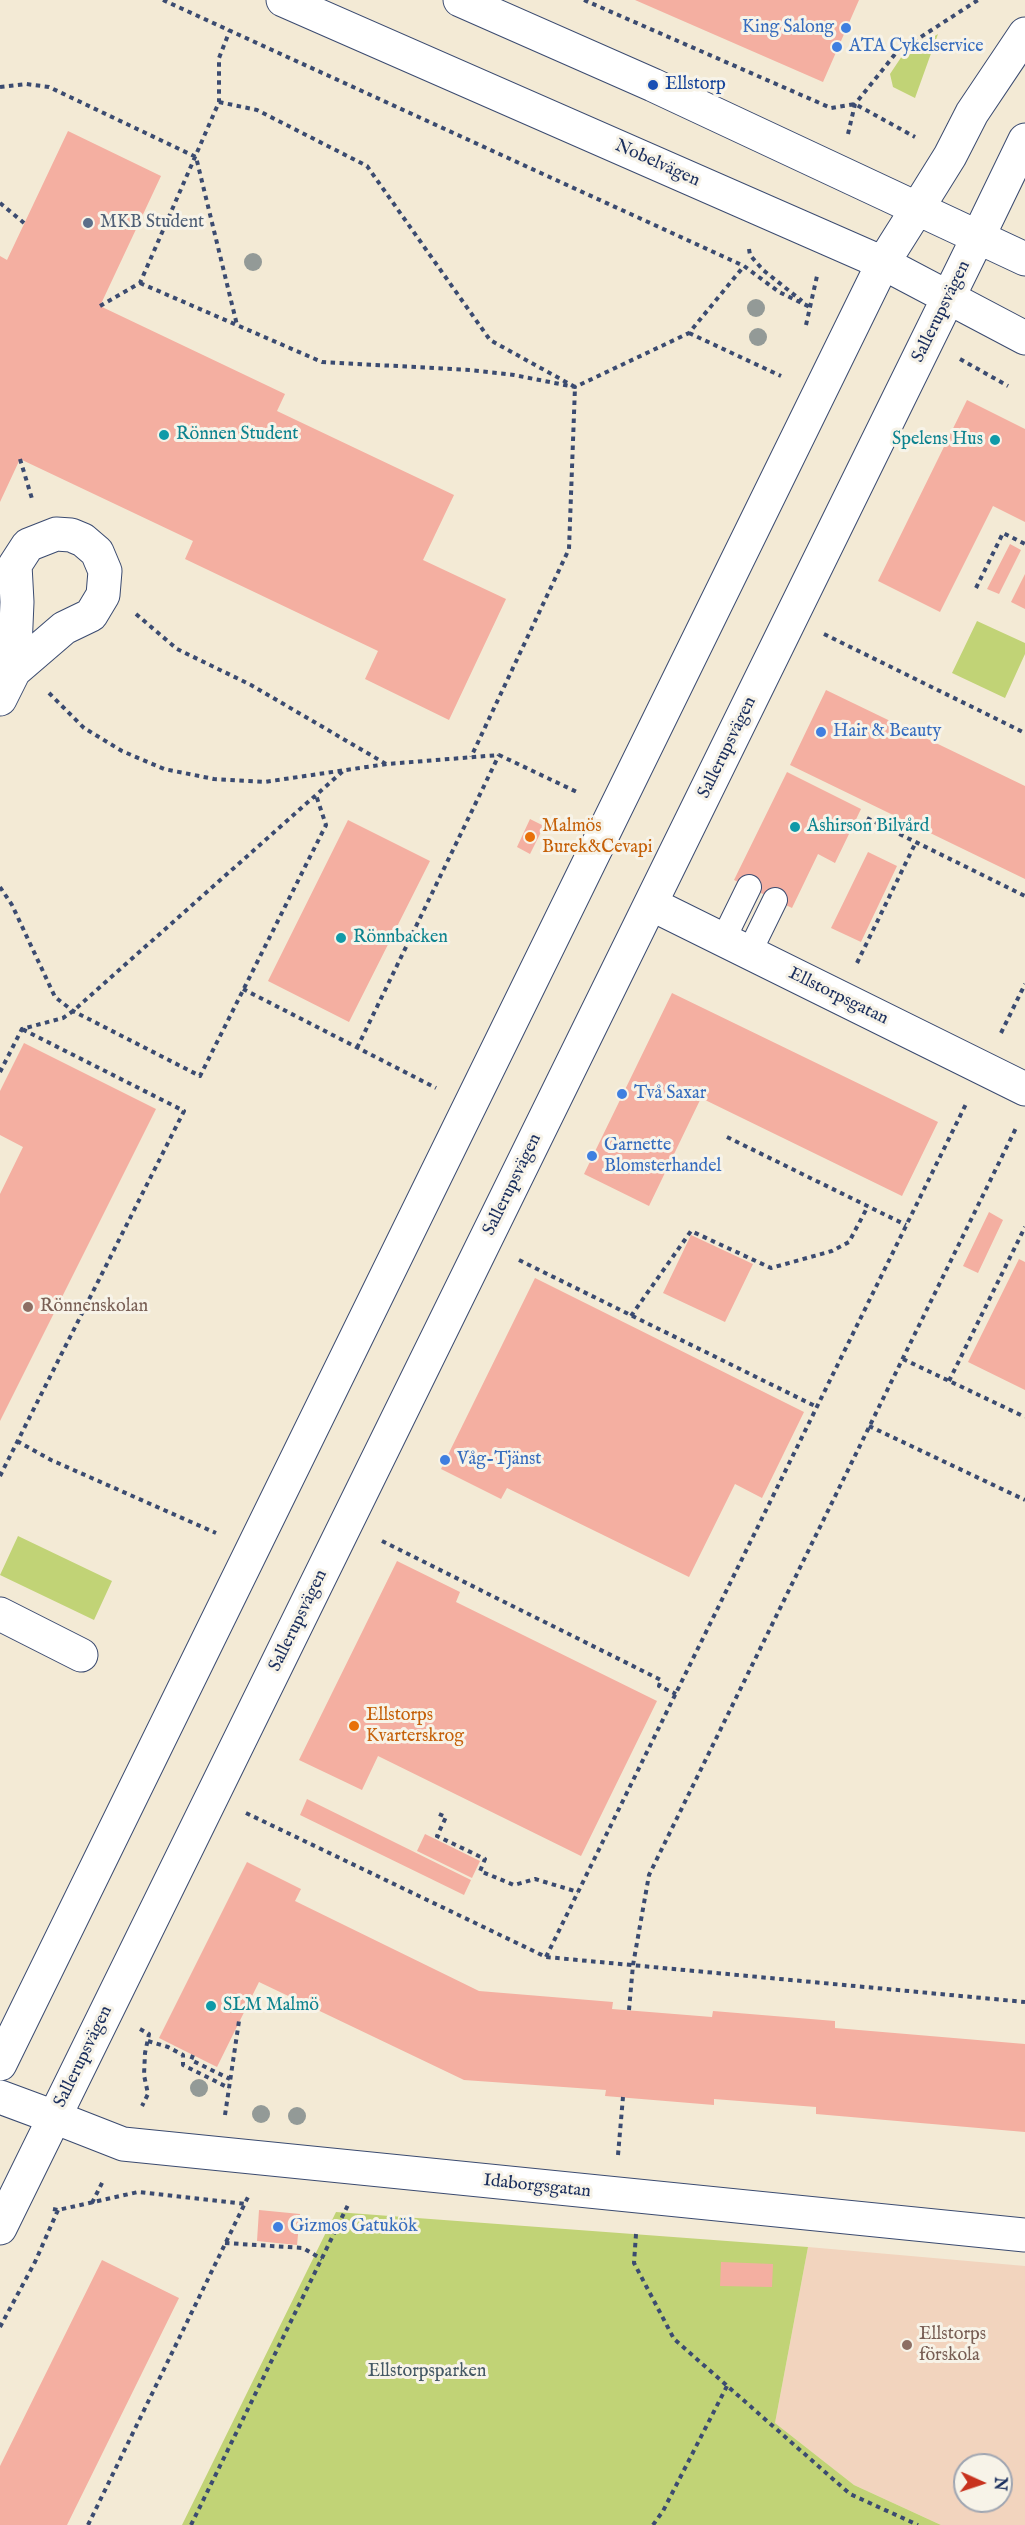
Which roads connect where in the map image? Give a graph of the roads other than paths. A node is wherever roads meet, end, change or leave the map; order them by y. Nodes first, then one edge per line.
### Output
1 (283, 0) edge
2 (460, 0) edge
3 (1025, 34) edge
4 (1025, 140) edge
5 (917, 209) junction
6 (978, 237) junction
7 (1025, 259) edge
8 (883, 263) junction
9 (949, 299) junction
10 (1025, 338) edge
11 (749, 887) dead end
12 (775, 900) dead end
13 (651, 904) junction
14 (736, 947) junction
15 (1022, 1105) edge
16 (0, 1614) edge
17 (81, 1655) dead end
18 (0, 2064) edge
19 (0, 2097) edge
20 (54, 2117) junction
21 (0, 2228) edge
22 (1025, 2235) edge

1 - 8 main road, Nobelvägen
2 - 5 main road
3 - 5 main road
4 - 6 main road, Sallerupsvägen
5 - 6 main road
5 - 8 main road
6 - 7 main road
6 - 9 main road, Sallerupsvägen
8 - 9 main road, Nobelvägen
8 - 18 main road
9 - 10 main road, Nobelvägen
9 - 13 main road, Sallerupsvägen
11 - 14 lane
12 - 14 lane
13 - 14 main road, Ellstorpsgatan
13 - 20 main road, Sallerupsvägen
14 - 15 main road, Ellstorpsgatan
16 - 17 main road
19 - 20 main road, Idaborgsgatan
20 - 21 main road, Sallerupsvägen
20 - 22 main road, Idaborgsgatan

